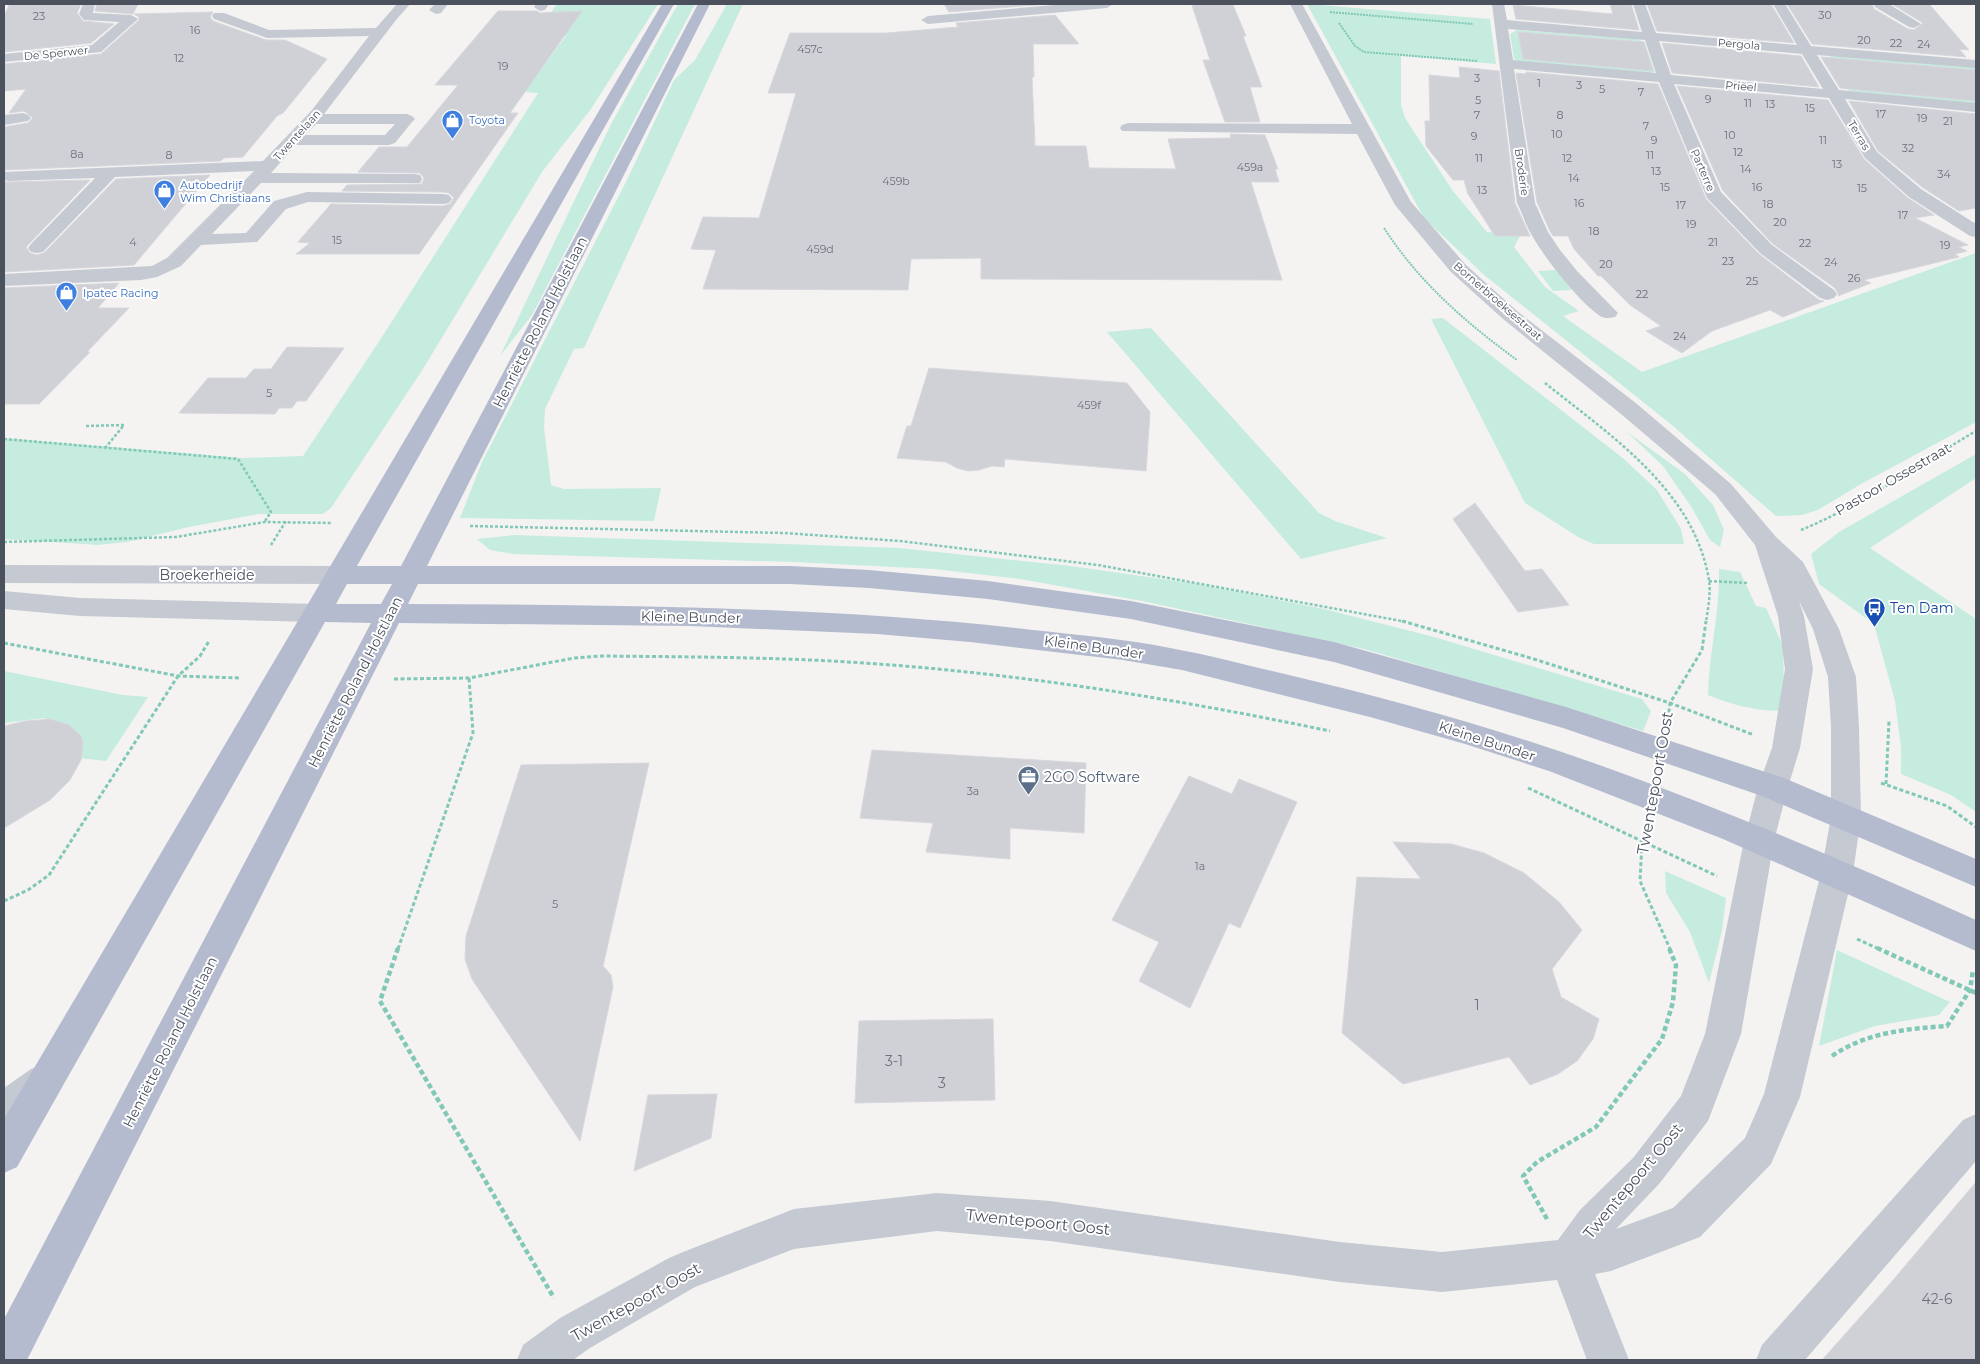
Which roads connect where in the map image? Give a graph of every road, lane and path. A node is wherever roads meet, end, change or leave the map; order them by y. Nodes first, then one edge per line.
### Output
1 (89, 4) edge
2 (404, 4) edge
3 (668, 4) edge
4 (704, 4) edge
5 (1107, 4) edge
6 (1498, 4) edge
7 (1639, 4) edge
8 (1779, 4) edge
9 (1880, 4) edge
10 (1298, 8) edge
11 (1331, 12) junction
12 (219, 16) dead end
13 (928, 20) dead end
14 (1914, 24) dead end
15 (1501, 25) junction
16 (380, 32) junction
17 (1651, 37) junction
18 (1807, 50) junction
19 (4, 58) edge
20 (1506, 64) junction
21 (1976, 64) edge
22 (1665, 79) junction
23 (1835, 94) junction
24 (1976, 107) edge
25 (23, 118) dead end
26 (313, 119) junction
27 (4, 120) edge
28 (1128, 128) dead end
29 (1362, 130) junction
30 (293, 140) junction
31 (110, 172) junction
32 (263, 172) junction
33 (8, 176) dead end
34 (414, 179) dead end
35 (443, 199) dead end
36 (1976, 232) edge
37 (197, 240) junction
38 (37, 248) dead end
39 (4, 280) edge
40 (1827, 294) dead end
41 (1608, 314) dead end
42 (86, 426) dead end
43 (1976, 431) edge
44 (4, 439) edge
45 (105, 447) junction
46 (265, 522) junction
47 (366, 525) junction
48 (1810, 527) dead end
49 (4, 542) edge
50 (1767, 543) junction
51 (4, 574) edge
52 (339, 574) junction
53 (409, 575) junction
54 (1709, 582) dead end
55 (1750, 583) dead end
56 (4, 600) edge
57 (316, 613) junction
58 (389, 614) junction
59 (4, 643) edge
60 (1670, 704) dead end
61 (1889, 721) dead end
62 (1331, 731) dead end
63 (1663, 749) junction
64 (1886, 784) dead end
65 (1519, 785) dead end
66 (1773, 786) junction
67 (1652, 797) junction
68 (1846, 817) junction
69 (1760, 841) junction
70 (1642, 842) junction
71 (1837, 873) junction
72 (1976, 873) edge
73 (1749, 891) junction
74 (4, 901) edge
75 (1825, 924) junction
76 (1976, 948) edge
77 (1970, 990) junction
78 (1976, 993) edge
79 (46, 1082) junction
80 (1782, 1097) junction
81 (4, 1109) edge
82 (1976, 1133) edge
83 (4, 1154) edge
84 (1569, 1259) junction
85 (575, 1333) junction
86 (5, 1360) edge
87 (538, 1360) edge
88 (1608, 1360) edge
89 (1777, 1360) edge

1 - 19 street, De Sperwer
2 - 16 street, Twentelaan
3 - 47 main road
4 - 53 main road, Henriëtte Roland Holstlaan
5 - 13 street
6 - 15 street, Broderie
7 - 17 street, Parterre
8 - 18 street, Terras
9 - 14 street
10 - 11 path
10 - 29 street, Bornerbroeksestraat
11 - 15 path
11 - 20 path
12 - 16 street
15 - 17 street, Pergola
15 - 20 street, Broderie
16 - 26 street, Twentelaan
17 - 18 street, Pergola
17 - 22 street, Parterre
18 - 21 street, Pergola
18 - 23 street, Terras
20 - 22 street, Priëel
20 - 41 street, Broderie
22 - 23 street, Priëel
22 - 40 street, Parterre
23 - 24 street, Priëel
23 - 36 street, Terras
25 - 27 street
26 - 30 street, Twentelaan
26 - 30 street
28 - 29 street
29 - 50 street, Bornerbroeksestraat
30 - 32 street, Twentelaan
31 - 32 street
31 - 33 street
31 - 38 street
32 - 34 street
32 - 37 street, Twentelaan
35 - 37 street
37 - 39 street, Twentelaan
42 - 45 path
43 - 48 path, Pastoor Ossestraat
44 - 45 path
45 - 46 path
46 - 47 path
46 - 49 path
47 - 52 main road
50 - 66 street, Bornerbroeksestraat
50 - 68 street, Bornerbroeksestraat
51 - 52 street, Broekerheide
52 - 53 main road, Broekerheide
52 - 57 main road
53 - 58 main road, Henriëtte Roland Holstlaan
53 - 63 main road
54 - 55 path
56 - 57 street
57 - 58 main road, Kleine Bunder
57 - 79 main road
58 - 67 main road, Kleine Bunder
58 - 86 main road, Henriëtte Roland Holstlaan
59 - 74 path
60 - 63 path, Twentepoort Oost
61 - 64 path
62 - 85 path
63 - 66 main road
65 - 70 path
66 - 68 main road
66 - 69 street, Bornerbroeksestraat
67 - 69 main road, Kleine Bunder
67 - 70 path, Twentepoort Oost
68 - 71 street, Bornerbroeksestraat
68 - 72 main road
69 - 71 main road, Kleine Bunder
69 - 73 street, Twentepoort Oost
70 - 73 path
70 - 84 path, Twentepoort Oost
71 - 75 street, Twentepoort Oost
71 - 76 main road
73 - 84 street, Twentepoort Oost
75 - 77 path
75 - 80 street, Twentepoort Oost
76 - 77 path
77 - 78 path
77 - 80 path
79 - 81 street
79 - 83 main road
80 - 84 street, Twentepoort Oost
82 - 89 street
84 - 85 street, Twentepoort Oost
84 - 88 street
85 - 87 street, Twentepoort Oost

